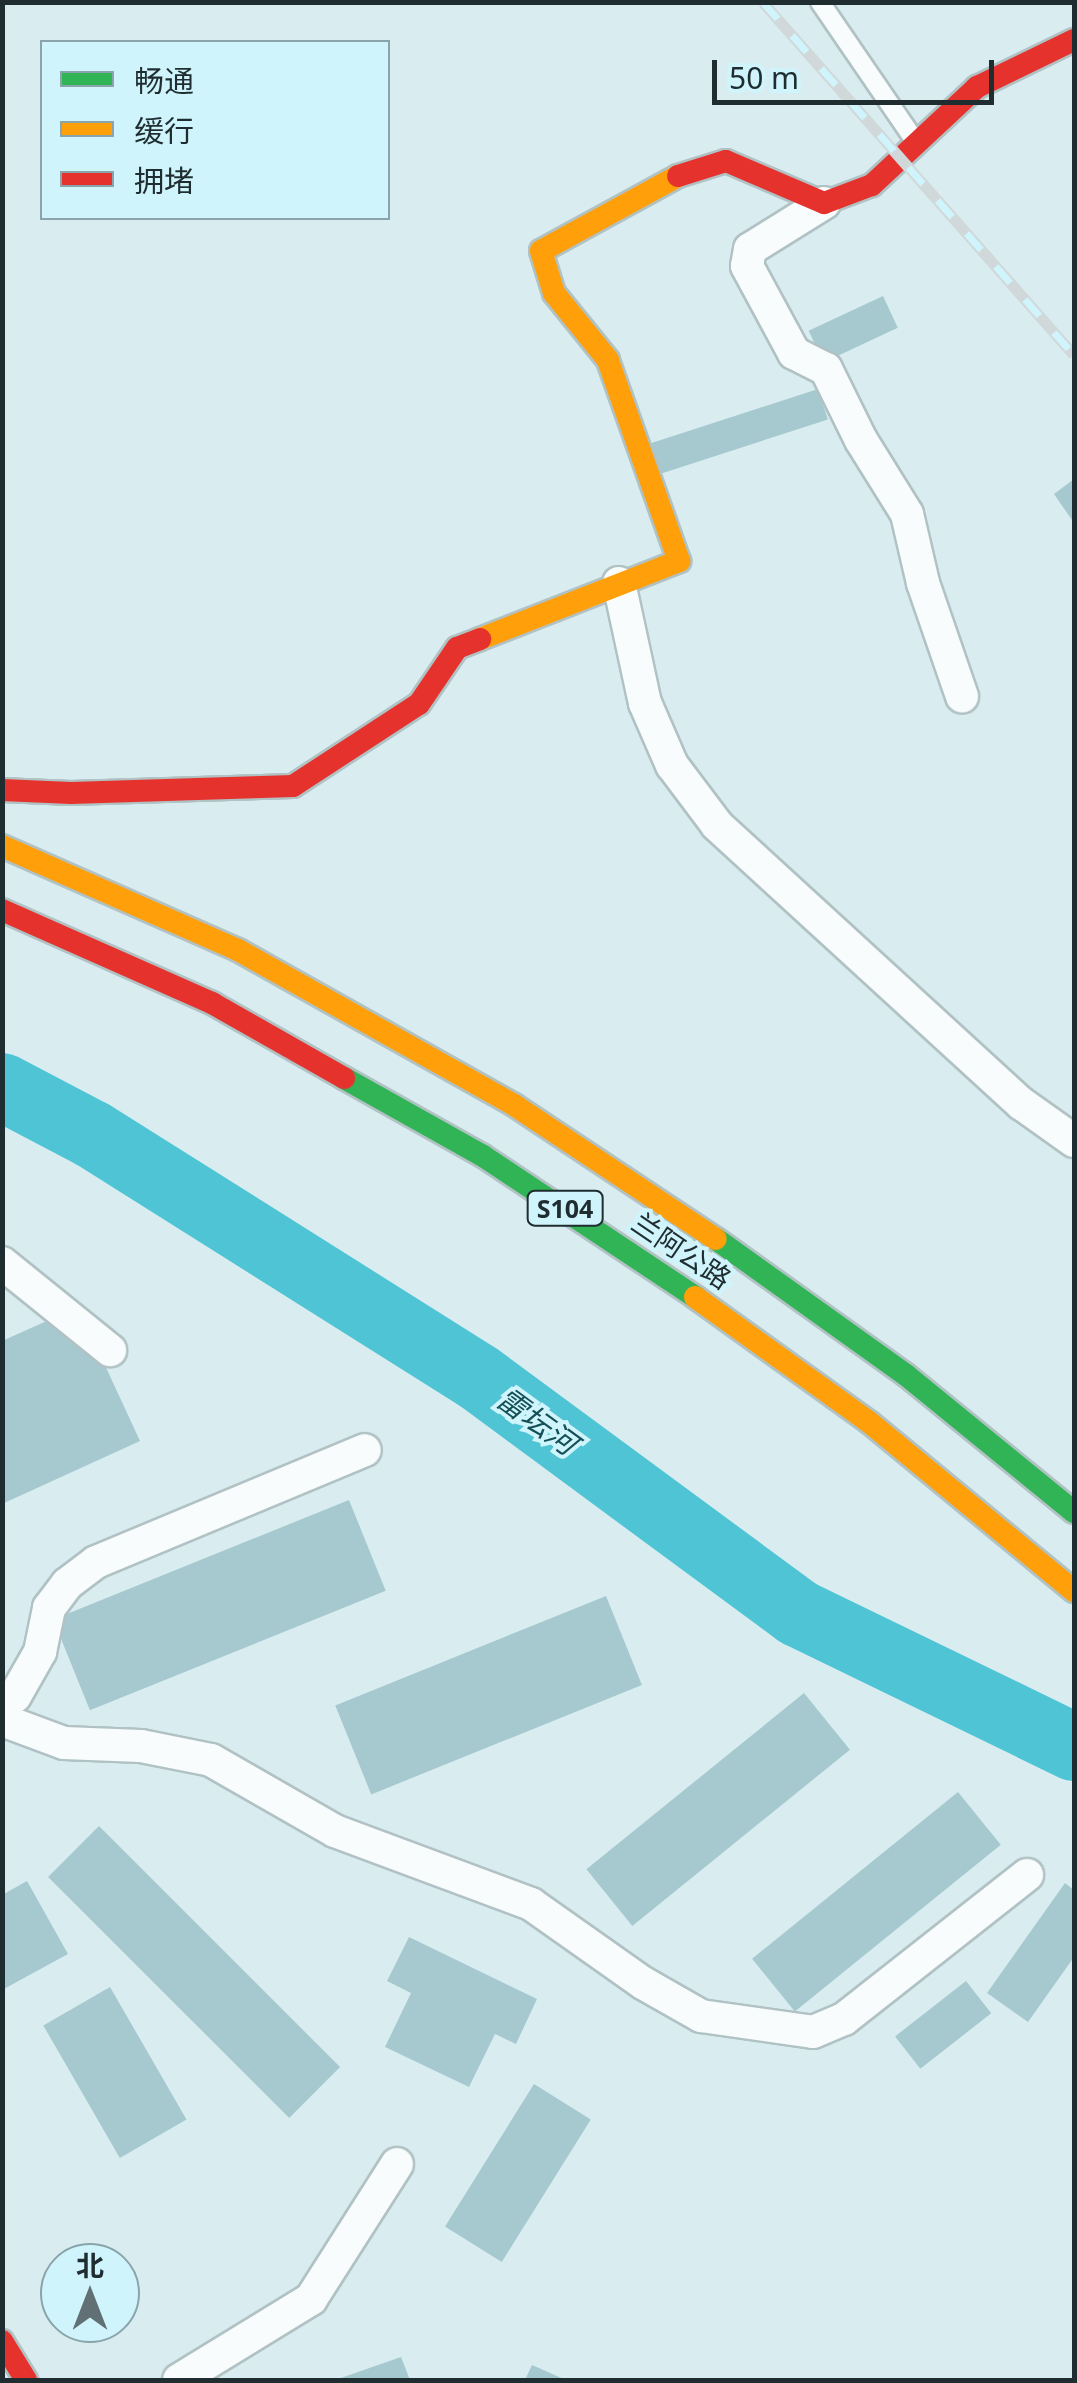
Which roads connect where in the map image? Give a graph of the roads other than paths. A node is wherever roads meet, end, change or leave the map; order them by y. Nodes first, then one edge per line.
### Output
1 (820, 2) edge
2 (1074, 40) edge
3 (915, 141) junction
4 (824, 203) junction
5 (619, 584) junction
6 (962, 696) dead end
7 (2, 790) edge
8 (2, 846) edge
9 (2, 910) edge
10 (1074, 1141) edge
11 (2, 1263) edge
12 (110, 1350) dead end
13 (365, 1450) dead end
14 (1074, 1512) edge
15 (1074, 1590) edge
16 (2, 1702) edge
17 (2, 1720) edge
18 (1027, 1875) dead end
19 (397, 2164) dead end
20 (2, 2341) edge
21 (26, 2380) edge
22 (180, 2380) edge

1 - 3 lane
2 - 3 main road
3 - 4 main road
4 - 5 main road
4 - 6 street
5 - 7 main road
5 - 10 street
8 - 14 main road, 兰阿公路 / S104
9 - 15 main road, 兰阿公路 / S104
11 - 12 street
13 - 16 street
17 - 18 street
19 - 22 street
20 - 21 main road

